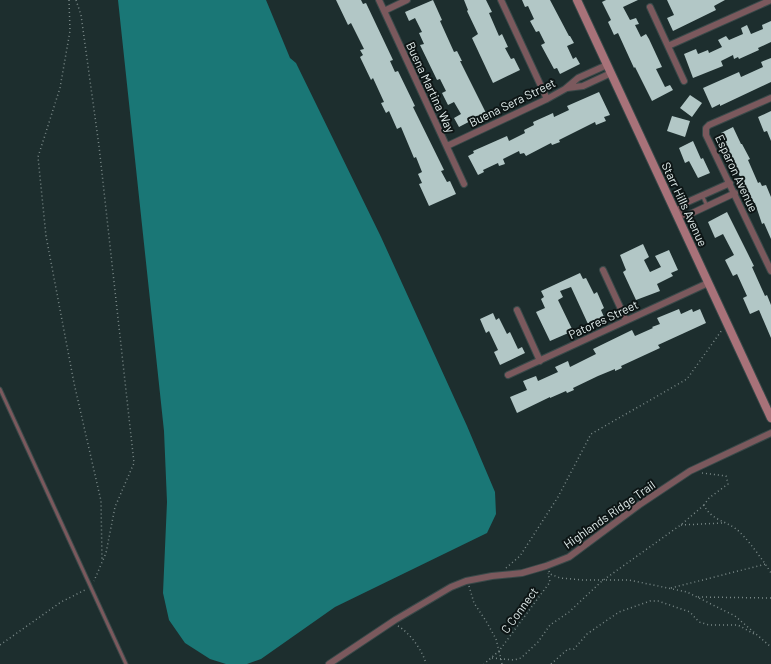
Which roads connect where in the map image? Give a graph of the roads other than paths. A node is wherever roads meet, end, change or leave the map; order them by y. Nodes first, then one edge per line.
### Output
1 (379, 0) edge
2 (407, 0) edge
3 (501, 0) edge
4 (577, 0) edge
5 (771, 0) edge
6 (650, 7) dead end
7 (384, 11) junction
8 (668, 46) junction
9 (609, 69) junction
10 (588, 74) junction
11 (684, 81) dead end
12 (591, 82) junction
13 (565, 88) junction
14 (771, 98) edge
15 (547, 99) junction
16 (447, 146) junction
17 (730, 183) junction
18 (464, 184) dead end
19 (734, 193) junction
20 (702, 195) junction
21 (707, 206) junction
22 (676, 214) junction
23 (768, 256) edge
24 (603, 270) dead end
25 (771, 271) edge
26 (708, 283) junction
27 (516, 310) dead end
28 (626, 320) junction
29 (540, 361) junction
30 (508, 376) dead end
31 (0, 389) edge
32 (771, 418) edge
33 (771, 433) edge
34 (126, 664) edge
35 (329, 664) edge

1 - 7 street, Buena Martina Way
2 - 7 street
3 - 15 street
4 - 9 street, Starr Hills Avenue
5 - 8 street
6 - 8 street
7 - 16 street, Buena Martina Way
8 - 11 street
9 - 10 street, Buena Sera Street
9 - 12 street, Buena Sera Street
9 - 22 street, Starr Hills Avenue
10 - 12 lane
10 - 13 street, Buena Sera Street
12 - 13 street, Buena Sera Street
13 - 15 street, Buena Sera Street
14 - 17 street, Esparon Avenue
15 - 16 street, Buena Sera Street
16 - 18 street, Buena Martina Way
17 - 19 street, Esparon Avenue
17 - 20 street
19 - 21 street
19 - 23 street, Esparon Avenue
20 - 21 lane
20 - 22 street
21 - 22 street
22 - 26 street, Starr Hills Avenue
23 - 25 street, Esparon Avenue
24 - 28 street
26 - 28 street, Patores Street
26 - 32 street, Starr Hills Avenue
27 - 29 street
28 - 29 street, Patores Street
29 - 30 street, Patores Street
31 - 34 lane
33 - 35 street, Highlands Ridge Trail

